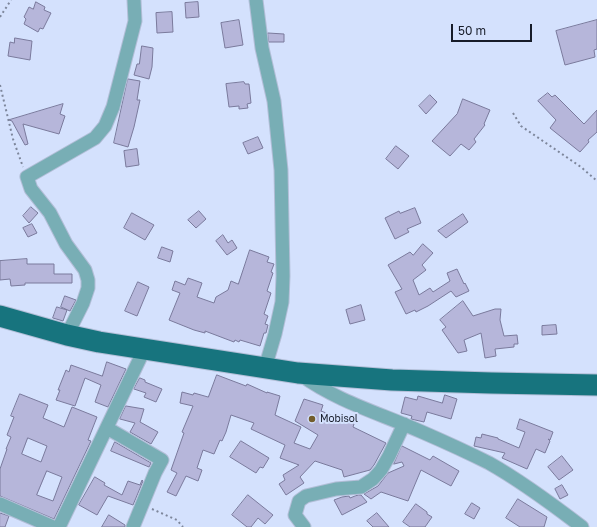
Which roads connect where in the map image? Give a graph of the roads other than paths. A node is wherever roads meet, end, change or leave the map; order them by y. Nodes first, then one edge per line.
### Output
1 (134, 0) edge
2 (256, 0) edge
3 (0, 316) edge
4 (67, 335) junction
5 (144, 350) junction
6 (265, 368) junction
7 (298, 373) junction
8 (597, 385) edge
9 (404, 424) junction
10 (107, 428) junction
11 (0, 504) edge
12 (53, 527) edge
13 (59, 527) edge
14 (132, 527) edge
15 (304, 527) edge
16 (582, 527) edge

1 - 4 street
2 - 6 street
3 - 4 highway
4 - 5 highway
5 - 6 highway
5 - 10 street
6 - 7 highway
7 - 8 highway
7 - 9 street
9 - 15 street
9 - 16 street
10 - 13 street
10 - 14 street
11 - 12 street

